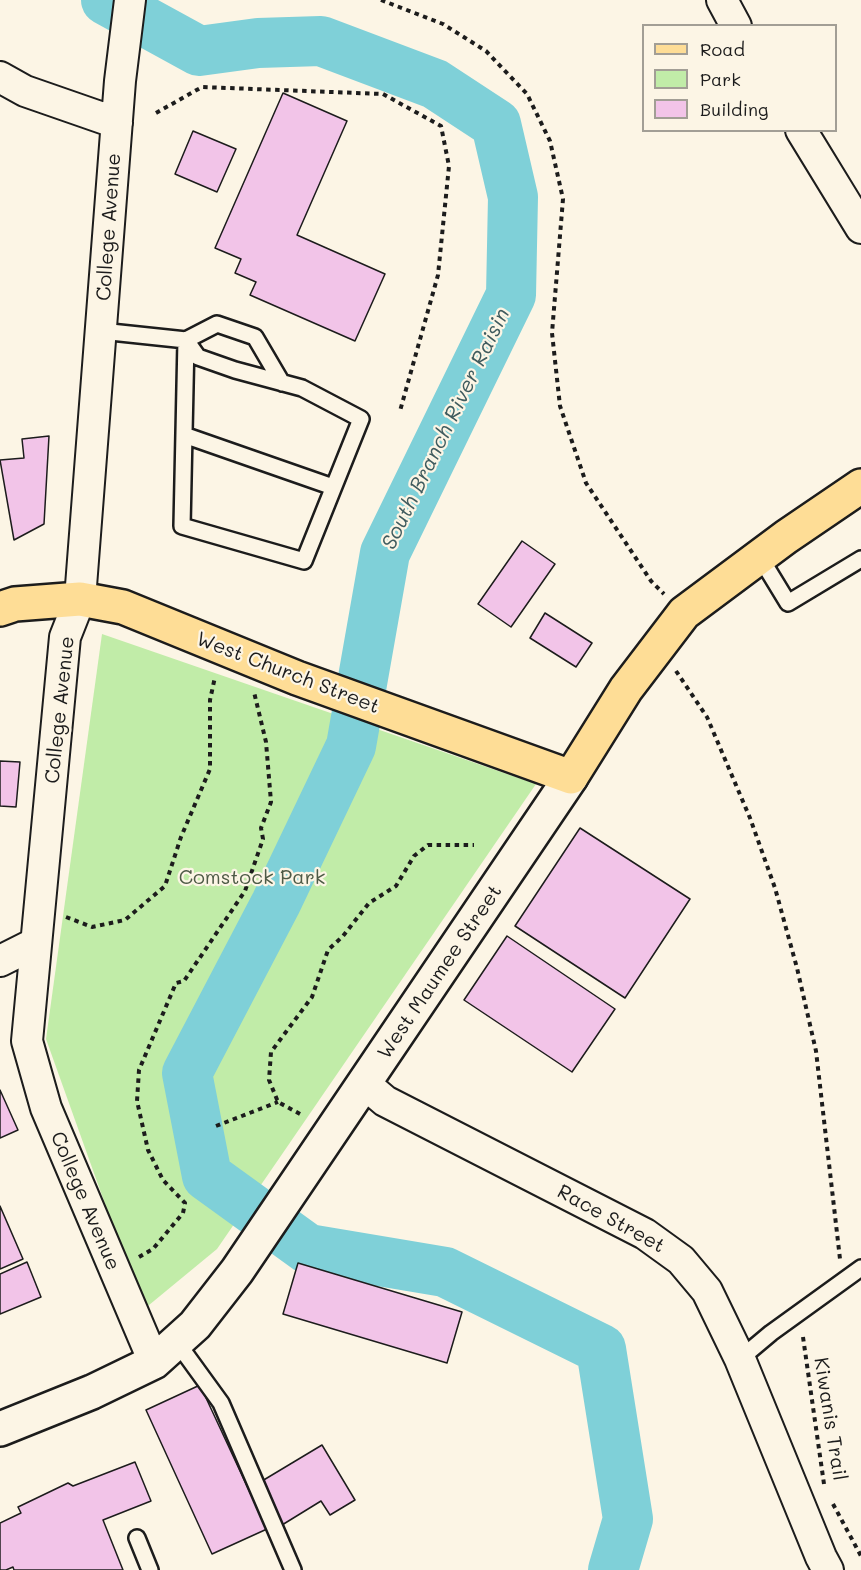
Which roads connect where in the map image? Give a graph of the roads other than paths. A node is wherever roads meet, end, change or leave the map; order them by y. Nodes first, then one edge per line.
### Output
1 (130, 0) edge
2 (722, 0) edge
3 (735, 24) edge
4 (0, 77) edge
5 (117, 123) junction
6 (802, 132) edge
7 (861, 228) edge
8 (101, 331) junction
9 (186, 340) junction
10 (282, 383) junction
11 (184, 435) junction
12 (861, 486) edge
13 (333, 487) junction
14 (760, 557) junction
15 (861, 559) edge
16 (80, 599) junction
17 (0, 609) edge
18 (571, 777) junction
19 (36, 943) junction
20 (0, 961) edge
21 (365, 1084) junction
22 (861, 1268) edge
23 (165, 1352) junction
24 (740, 1359) junction
25 (0, 1429) edge
26 (137, 1538) dead end
27 (150, 1570) edge
28 (293, 1570) edge
29 (828, 1570) edge

1 - 5 street, College Avenue
2 - 3 street
4 - 5 street
5 - 8 street, College Avenue
6 - 7 street
8 - 9 lane
8 - 16 street, College Avenue
9 - 10 lane
9 - 10 lane
9 - 11 lane
10 - 13 lane
11 - 13 lane
11 - 13 lane
12 - 14 main road, West Maumee Street
14 - 15 lane
14 - 18 main road, West Maumee Street
16 - 17 main road, West Church Street
16 - 18 main road, West Church Street
16 - 19 street, College Avenue
18 - 21 street, West Maumee Street
19 - 20 street
19 - 23 street, College Avenue
21 - 23 street, West Maumee Street
21 - 24 street, Race Street
22 - 24 lane
23 - 25 street, West Maumee Street
23 - 28 lane
24 - 29 street, Race Street
26 - 27 lane

